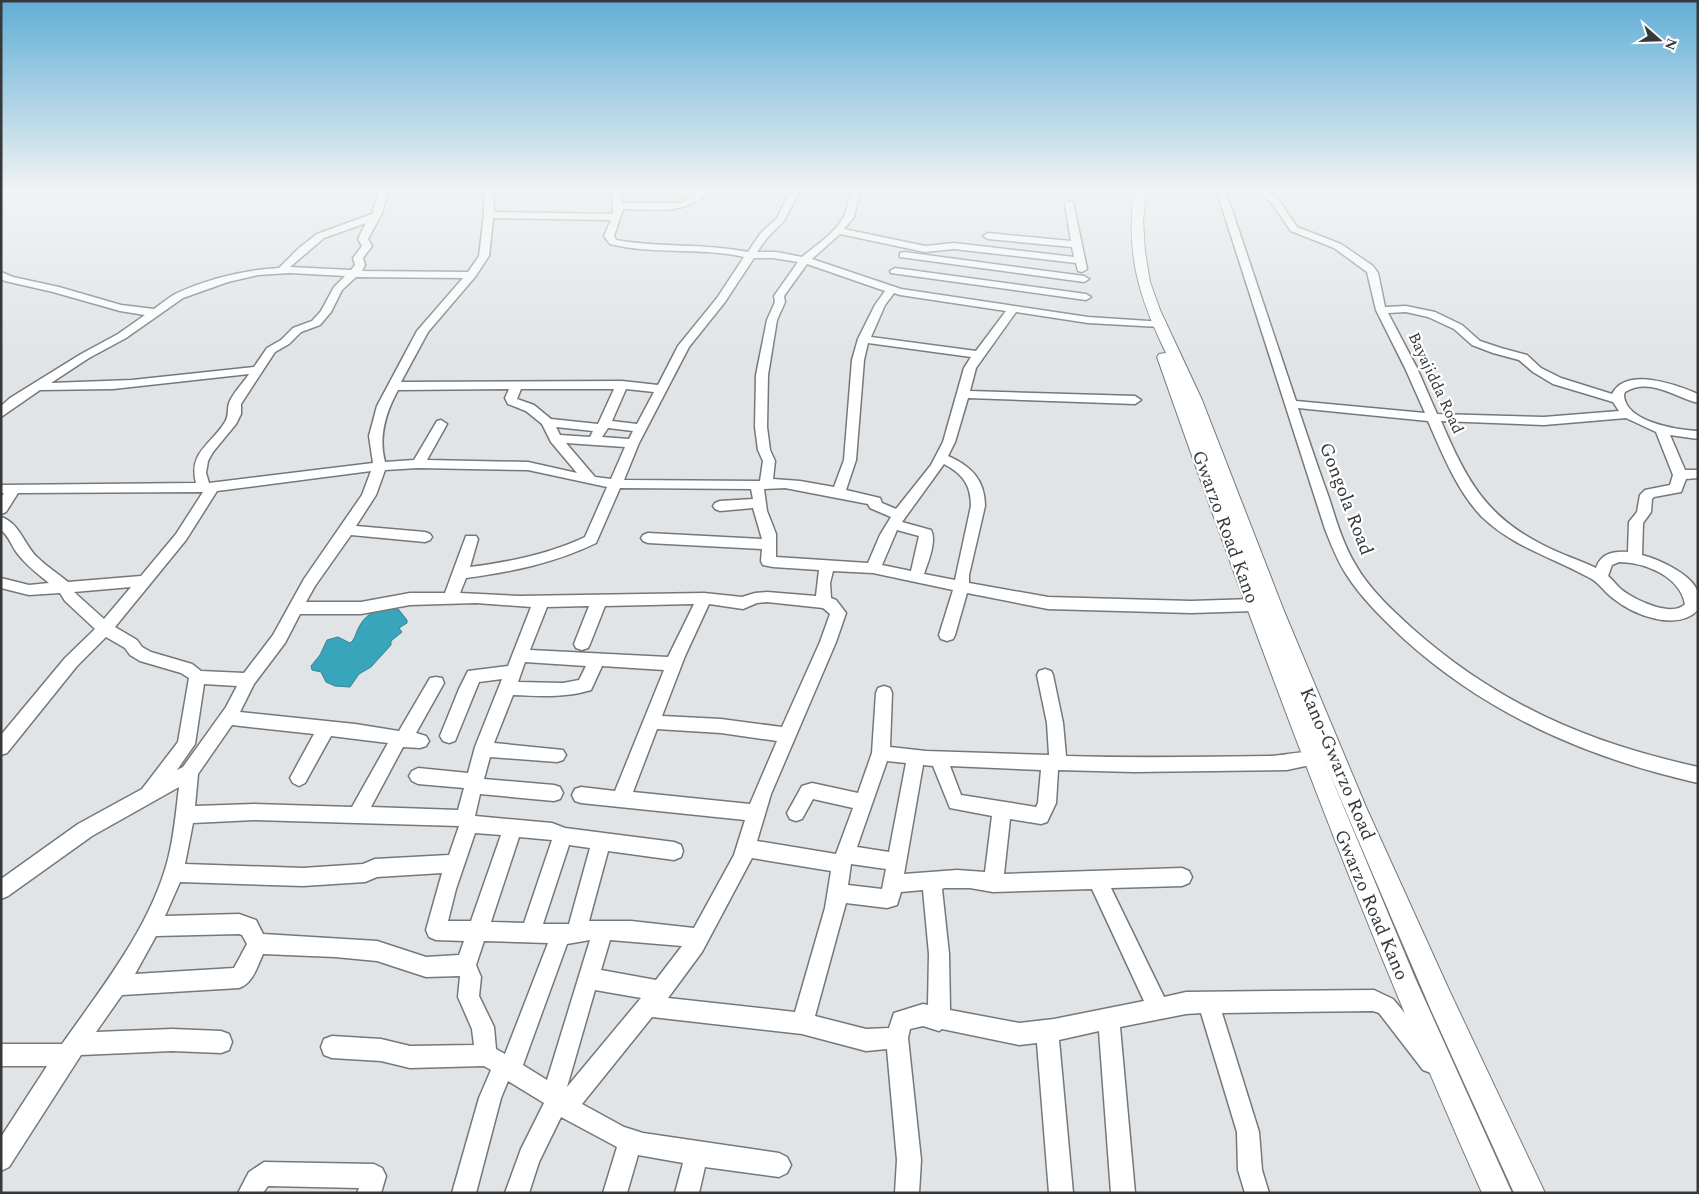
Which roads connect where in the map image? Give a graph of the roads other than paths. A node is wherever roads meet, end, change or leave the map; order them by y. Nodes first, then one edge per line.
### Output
1 (306, 248) edge
2 (365, 248) edge
3 (485, 248) edge
4 (660, 248) edge
5 (757, 248) edge
6 (820, 248) edge
7 (919, 248) edge
8 (937, 248) edge
9 (968, 248) edge
10 (1077, 248) edge
11 (1139, 248) edge
12 (1239, 248) edge
13 (1341, 248) edge
14 (753, 255) junction
15 (904, 255) dead end
16 (1080, 261) junction
17 (804, 262) junction
18 (281, 271) junction
19 (895, 271) dead end
20 (354, 273) junction
21 (1, 275) edge
22 (471, 275) junction
23 (1084, 279) junction
24 (891, 290) junction
25 (1087, 308) junction
26 (1014, 309) junction
27 (1381, 310) junction
28 (157, 312) junction
29 (1161, 326) junction
30 (864, 339) junction
31 (978, 355) junction
32 (258, 370) junction
33 (517, 385) junction
34 (622, 385) junction
35 (36, 386) junction
36 (394, 386) junction
37 (661, 390) junction
38 (963, 394) junction
39 (1617, 399) junction
40 (1698, 399) edge
41 (1135, 400) dead end
42 (1290, 404) junction
43 (1, 413) edge
44 (1629, 414) junction
45 (1432, 417) junction
46 (547, 422) junction
47 (441, 424) dead end
48 (603, 426) junction
49 (640, 428) junction
50 (1661, 429) junction
51 (1698, 435) edge
52 (555, 439) junction
53 (594, 440) junction
54 (633, 443) junction
55 (941, 458) junction
56 (418, 464) junction
57 (380, 466) junction
58 (1698, 474) edge
59 (1680, 475) junction
60 (591, 481) junction
61 (616, 484) junction
62 (762, 484) junction
63 (208, 487) junction
64 (8, 489) edge
65 (838, 494) junction
66 (760, 503) junction
67 (720, 506) dead end
68 (1, 509) edge
69 (892, 519) junction
70 (1, 522) edge
71 (348, 530) junction
72 (425, 537) dead end
73 (648, 538) dead end
74 (471, 539) dead end
75 (770, 544) junction
76 (1635, 557) junction
77 (827, 565) junction
78 (874, 568) junction
79 (461, 573) junction
80 (1601, 576) junction
81 (916, 577) junction
82 (144, 581) junction
83 (1, 583) edge
84 (63, 586) junction
85 (962, 587) junction
86 (704, 598) junction
87 (450, 599) junction
88 (599, 601) junction
89 (541, 602) junction
90 (823, 602) junction
91 (1254, 605) junction
92 (296, 608) junction
93 (105, 629) junction
94 (947, 635) dead end
95 (582, 644) dead end
96 (521, 656) junction
97 (598, 660) junction
98 (674, 664) junction
99 (1045, 675) dead end
100 (197, 677) junction
101 (248, 680) junction
102 (511, 680) junction
103 (436, 683) dead end
104 (884, 693) dead end
105 (228, 718) junction
106 (652, 722) junction
107 (326, 728) junction
108 (787, 735) junction
109 (449, 736) dead end
110 (407, 740) junction
111 (186, 744) junction
112 (1, 748) edge
113 (484, 749) junction
114 (881, 753) junction
115 (557, 755) dead end
116 (203, 756) junction
117 (916, 757) junction
118 (1313, 758) junction
119 (938, 759) junction
120 (1054, 762) junction
121 (189, 772) junction
122 (1698, 775) edge
123 (418, 776) dead end
124 (299, 778) dead end
125 (475, 783) junction
126 (554, 793) dead end
127 (149, 794) junction
128 (581, 795) dead end
129 (621, 799) junction
130 (863, 802) junction
131 (1002, 811) junction
132 (756, 813) junction
133 (796, 813) dead end
134 (185, 814) junction
135 (357, 815) junction
136 (467, 821) junction
137 (514, 827) junction
138 (563, 836) junction
139 (601, 841) junction
140 (746, 848) junction
141 (674, 851) dead end
142 (844, 859) junction
143 (898, 862) junction
144 (454, 863) junction
145 (173, 873) junction
146 (1182, 877) dead end
147 (1097, 879) junction
148 (932, 882) junction
149 (993, 882) junction
150 (894, 884) junction
151 (1, 890) edge
152 (838, 893) junction
153 (150, 926) junction
154 (603, 930) junction
155 (479, 931) junction
156 (569, 932) junction
157 (530, 934) junction
158 (699, 938) junction
159 (257, 944) junction
160 (466, 965) junction
161 (588, 978) junction
162 (116, 985) junction
163 (654, 999) junction
164 (1208, 1003) junction
165 (1159, 1009) junction
166 (1109, 1019) junction
167 (939, 1020) junction
168 (802, 1023) junction
169 (1047, 1030) junction
170 (897, 1038) junction
171 (220, 1042) dead end
172 (332, 1047) dead end
173 (71, 1050) junction
174 (1, 1055) edge
175 (500, 1063) junction
176 (1444, 1079) junction
177 (559, 1101) junction
178 (630, 1141) junction
179 (697, 1154) junction
180 (1, 1159) edge
181 (779, 1165) dead end
182 (250, 1193) edge
183 (369, 1193) edge
184 (464, 1193) edge
185 (517, 1193) edge
186 (615, 1193) edge
187 (687, 1193) edge
188 (907, 1193) edge
189 (1061, 1193) edge
190 (1123, 1193) edge
191 (1256, 1193) edge
192 (1497, 1193) edge
193 (1530, 1193) edge

1 - 18 street
2 - 20 street
3 - 22 street
4 - 14 street
5 - 14 street
6 - 17 street
7 - 8 street
9 - 16 street
10 - 16 street
11 - 29 main road
12 - 42 street, Gongola Road
13 - 27 street, Bayajidda Road
14 - 17 street
14 - 37 street
15 - 23 street
16 - 23 street
17 - 24 street
17 - 62 street
18 - 20 street
18 - 28 street
19 - 25 street
20 - 22 street
20 - 32 street
21 - 28 street
22 - 36 street
23 - 25 street
24 - 26 street
24 - 30 street
25 - 26 street
25 - 29 street
26 - 31 street
27 - 39 street
27 - 45 street, Bayajidda Road
28 - 35 street
29 - 91 main road, Gwarzo Road Kano
29 - 193 main road, Kano-Gwarzo Road
30 - 31 street
30 - 65 street
31 - 38 street
32 - 35 street
32 - 63 street
33 - 34 street
33 - 36 street
33 - 46 street
34 - 37 street
34 - 48 street
35 - 43 street
36 - 57 street
37 - 49 street
38 - 41 street
38 - 55 street
39 - 40 street
39 - 44 street
42 - 45 street
42 - 122 street, Gongola Road
44 - 45 street
44 - 50 street
45 - 80 street, Bayajidda Road
46 - 48 street
46 - 52 street
47 - 56 street
48 - 49 street
48 - 53 street
49 - 54 street
50 - 51 street
50 - 59 street
52 - 53 street
52 - 60 street
53 - 54 street
54 - 61 street
55 - 69 street
55 - 85 street
56 - 57 street
56 - 60 street
57 - 63 street
57 - 71 street
58 - 59 street
59 - 76 street
60 - 61 street
61 - 62 street
61 - 79 street
62 - 65 street
62 - 66 street
63 - 64 street
63 - 82 street
64 - 68 street
65 - 69 street
66 - 67 street
66 - 75 street
69 - 78 street
69 - 81 street
70 - 84 street
71 - 72 street
71 - 92 street
73 - 75 street
74 - 79 street
75 - 77 street
76 - 80 street, Bayajidda Road
76 - 80 street, Bayajidda Road
77 - 78 street
77 - 90 street
78 - 81 street
79 - 87 street
81 - 85 street
82 - 84 street
82 - 93 street
83 - 84 street
84 - 93 street
85 - 91 street
85 - 94 street
86 - 88 street
86 - 90 street
86 - 98 street
87 - 89 street
87 - 92 street
88 - 89 street
88 - 95 street
89 - 96 street
90 - 108 street
91 - 118 main road, Gwarzo Road Kano
92 - 101 street
93 - 100 street
93 - 112 street
96 - 97 street
96 - 102 street
97 - 98 street
97 - 102 street
98 - 106 street
99 - 120 street
100 - 101 street
100 - 111 street
101 - 105 street
102 - 109 street
102 - 113 street
103 - 110 street
104 - 114 street
105 - 107 street
105 - 116 street
106 - 108 street
106 - 129 street
107 - 110 street
107 - 124 street
108 - 132 street
110 - 135 street
111 - 116 street
111 - 127 street
113 - 115 street
113 - 125 street
114 - 117 street
114 - 130 street
116 - 121 street
117 - 119 street
117 - 143 street
118 - 120 street
118 - 176 main road, Gwarzo Road Kano
119 - 120 street
119 - 131 street
120 - 131 street
121 - 127 street
121 - 134 street
123 - 125 street
125 - 126 street
125 - 136 street
127 - 151 street
128 - 129 street
129 - 132 street
130 - 133 street
130 - 142 street
131 - 149 street
132 - 140 street
134 - 135 street
134 - 145 street
135 - 136 street
136 - 137 street
136 - 144 street
137 - 138 street
137 - 155 street
138 - 139 street
138 - 157 street
139 - 141 street
139 - 156 street
140 - 142 street
140 - 158 street
142 - 143 street
142 - 152 street
143 - 150 street
144 - 145 street
144 - 155 street
145 - 153 street
146 - 147 street
147 - 149 street
147 - 165 street
148 - 149 street
148 - 150 street
148 - 167 street
150 - 152 street
152 - 168 street
153 - 159 street
153 - 162 street
154 - 156 street
154 - 158 street
154 - 161 street
155 - 157 street
155 - 160 street
156 - 157 street
156 - 175 street
158 - 163 street
159 - 160 street
159 - 162 street
160 - 175 street
161 - 163 street
161 - 177 street
162 - 173 street
163 - 168 street
163 - 177 street
164 - 165 street
164 - 176 street
164 - 191 street
165 - 166 street
166 - 169 street
166 - 190 street
167 - 169 street
167 - 170 street
168 - 170 street
169 - 189 street
170 - 188 street
171 - 173 street
172 - 175 street
173 - 174 street
173 - 180 street
175 - 177 street
175 - 184 street
176 - 192 main road, Gwarzo Road Kano
177 - 178 street
177 - 185 street
178 - 179 street
178 - 186 street
179 - 181 street
179 - 187 street
182 - 183 street

